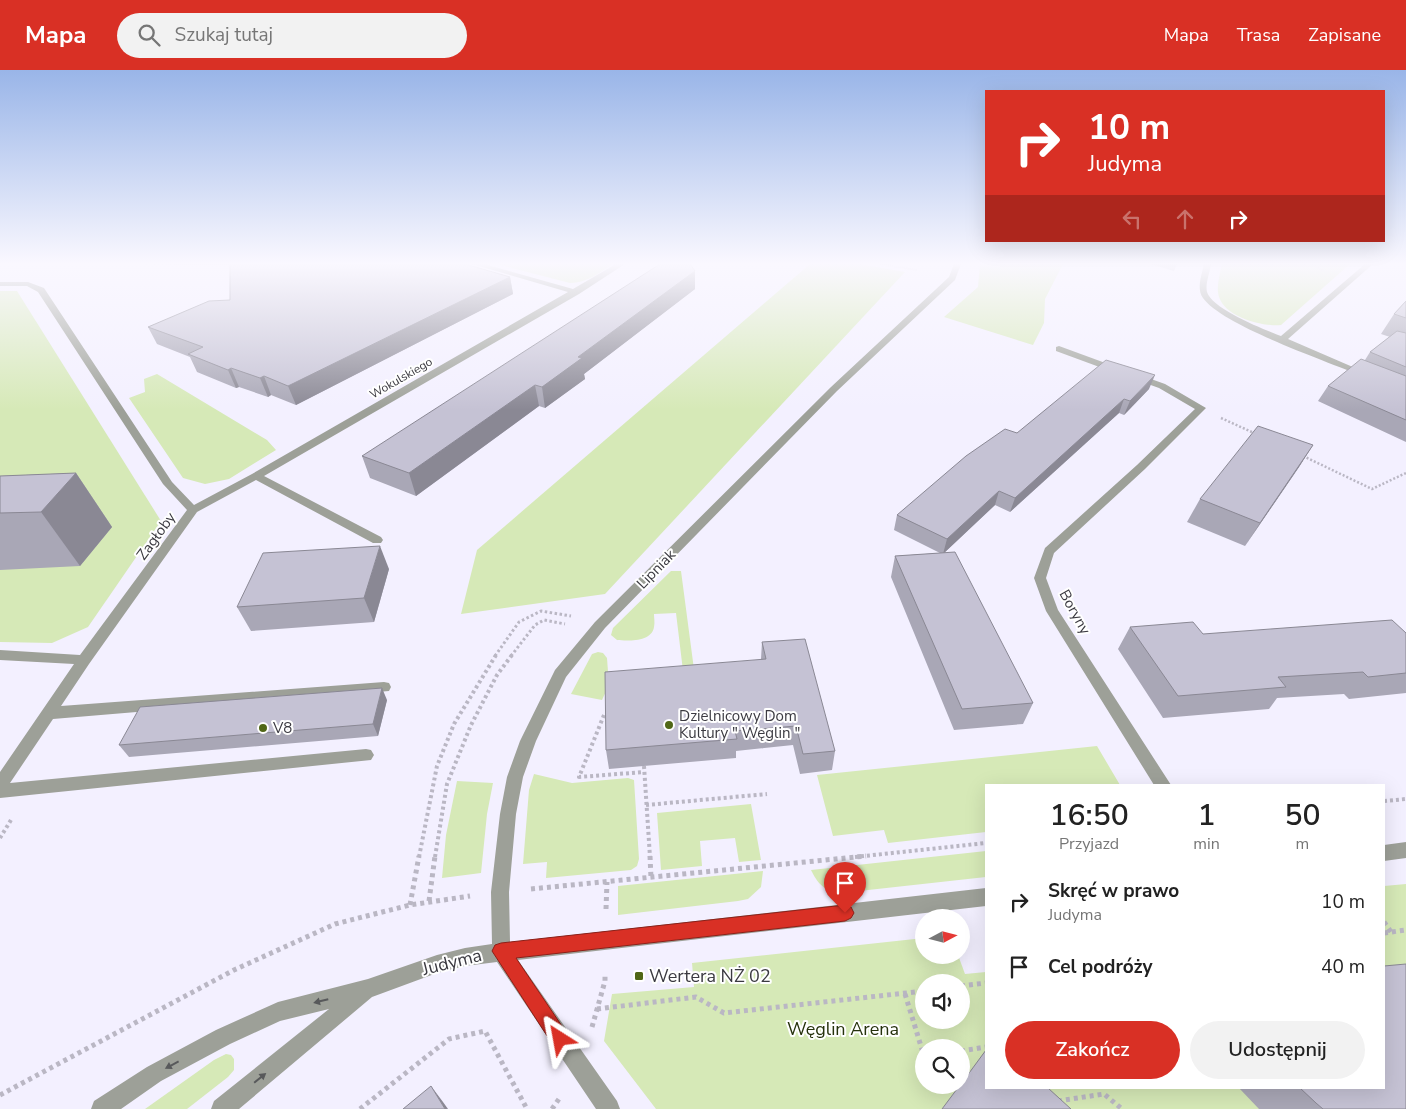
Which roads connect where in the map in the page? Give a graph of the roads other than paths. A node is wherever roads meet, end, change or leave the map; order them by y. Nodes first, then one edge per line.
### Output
1 (57, 312) edge
2 (540, 312) edge
3 (917, 312) edge
4 (1225, 312) edge
5 (1314, 312) edge
6 (1283, 339) junction
7 (1059, 349) dead end
8 (1375, 379) edge
9 (256, 476) junction
10 (192, 510) junction
11 (377, 540) dead end
12 (0, 655) edge
13 (84, 660) junction
14 (384, 687) edge
15 (49, 713) junction
16 (366, 755) dead end
17 (1163, 784) edge
18 (0, 785) edge
19 (0, 791) edge
20 (1406, 850) edge
21 (1385, 853) edge
22 (985, 897) edge
23 (501, 951) junction
24 (368, 990) junction
25 (102, 1109) edge
26 (222, 1109) edge
27 (609, 1109) edge

1 - 10 street, Zagłoby
2 - 9 street, Wokulskiego
3 - 23 street, Lipniak
4 - 6 street
5 - 6 street
6 - 8 street
7 - 17 street, Boryny
9 - 10 street, Wokulskiego
9 - 11 street
10 - 13 street, Zagłoby
12 - 13 street
13 - 15 street, Zagłoby
14 - 15 street
15 - 18 street, Zagłoby
16 - 19 street
20 - 21 street
22 - 23 street, Judyma
23 - 24 street, Judyma
23 - 27 street
24 -> 25 street, Judyma
26 -> 24 street, Judyma

